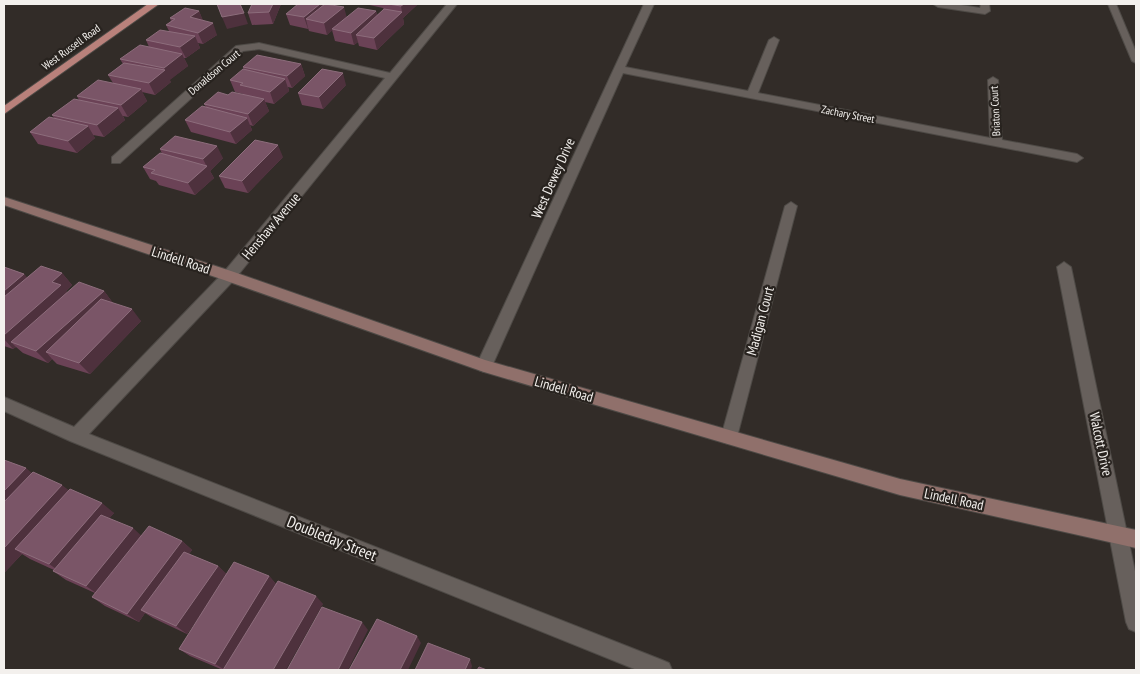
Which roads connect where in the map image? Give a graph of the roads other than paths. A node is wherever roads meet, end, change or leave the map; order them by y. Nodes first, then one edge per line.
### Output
1 (154, 4) edge
2 (452, 4) edge
3 (649, 4) edge
4 (938, 4) edge
5 (1112, 4) edge
6 (985, 7) edge
7 (774, 40) dead end
8 (1136, 61) edge
9 (619, 69) junction
10 (393, 77) junction
11 (993, 80) dead end
12 (752, 95) junction
13 (4, 111) edge
14 (996, 143) junction
15 (1077, 158) dead end
16 (116, 160) dead end
17 (4, 201) edge
18 (791, 206) dead end
19 (1064, 267) dead end
20 (229, 276) junction
21 (484, 366) junction
22 (4, 404) edge
23 (76, 436) junction
24 (728, 437) junction
25 (1128, 537) edge
26 (1136, 622) edge
27 (662, 670) edge

1 - 13 main road, West Russell Road
2 - 10 street, Henshaw Avenue
3 - 9 street, West Dewey Drive
4 - 6 street
5 - 8 lane
7 - 12 street
9 - 12 street, Zachary Street
9 - 21 street, West Dewey Drive
10 - 16 street, Donaldson Court
10 - 20 street, Henshaw Avenue
11 - 14 street, Briaton Court
12 - 14 street, Zachary Street
14 - 15 street, Zachary Street
17 - 20 street, Lindell Road
18 - 24 street, Madigan Court
19 - 25 street, Walcott Drive
20 - 21 street, Lindell Road
20 - 23 street, Henshaw Avenue
21 - 24 street, Lindell Road
22 - 23 street, Doubleday Street
23 - 27 street, Doubleday Street
24 - 25 street, Lindell Road
25 - 26 street, Walcott Drive

